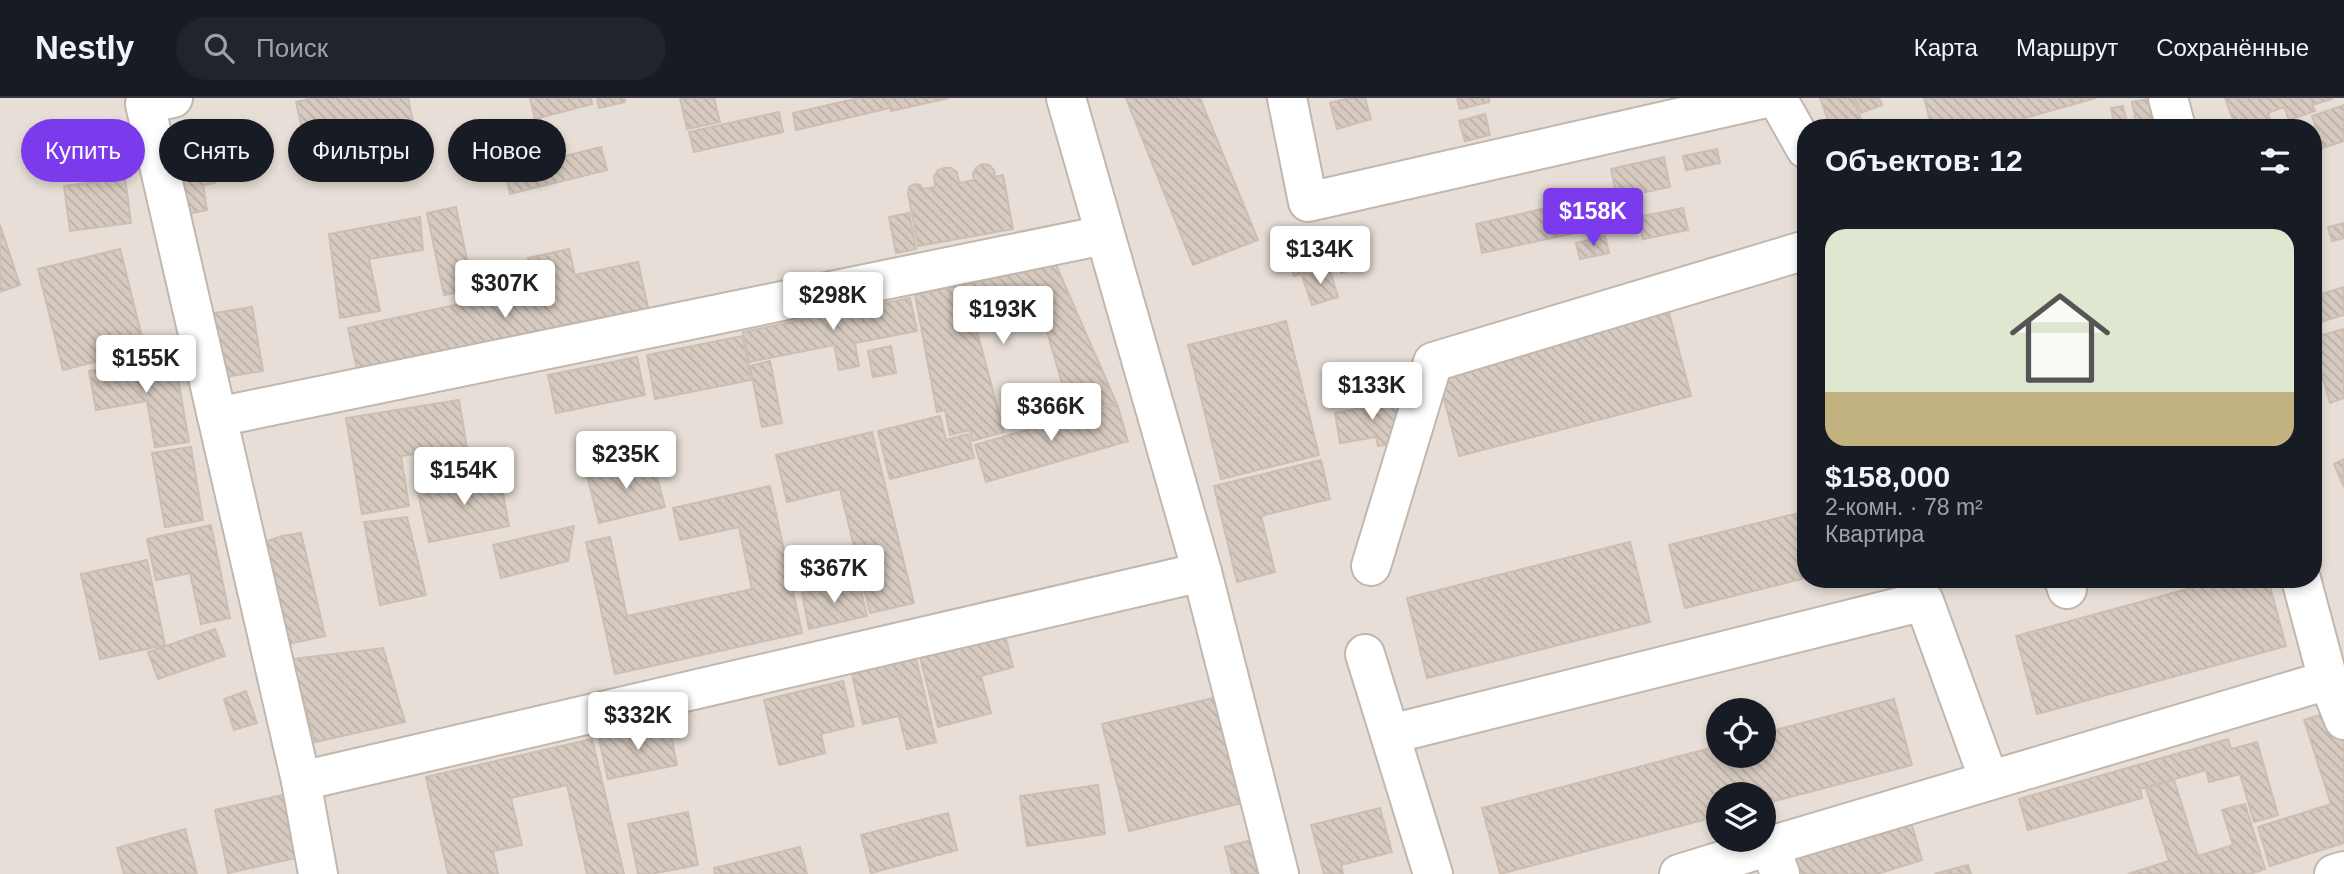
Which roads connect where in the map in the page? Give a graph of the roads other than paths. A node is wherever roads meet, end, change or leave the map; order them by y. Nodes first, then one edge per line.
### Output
1 (173, 98) edge
2 (1066, 98) edge
3 (1287, 98) edge
4 (1766, 98) edge
5 (1777, 98) edge
6 (2168, 98) edge
7 (2174, 119) edge
8 (1797, 133) edge
9 (1104, 235) junction
10 (1797, 253) edge
11 (217, 416) junction
12 (1371, 566) dead end
13 (1202, 572) junction
14 (2303, 588) edge
15 (1365, 654) dead end
16 (2328, 680) junction
17 (2344, 720) edge
18 (1391, 734) junction
19 (1989, 780) junction
20 (300, 781) junction
21 (1775, 860) edge
22 (2344, 871) edge
23 (318, 874) edge
24 (1279, 874) edge
25 (1433, 874) edge
26 (1679, 874) edge
27 (2334, 874) edge

1 - 11 street
2 - 9 street
3 - 4 street
5 - 8 street
6 - 7 street
9 - 11 street
9 - 13 street
10 - 12 street
11 - 20 street
13 - 20 street
13 - 24 street
14 - 16 street
15 - 18 street
16 - 17 street
16 - 19 street
18 - 19 street
18 - 25 street
19 - 21 street
20 - 23 street
21 - 26 street
22 - 27 street

